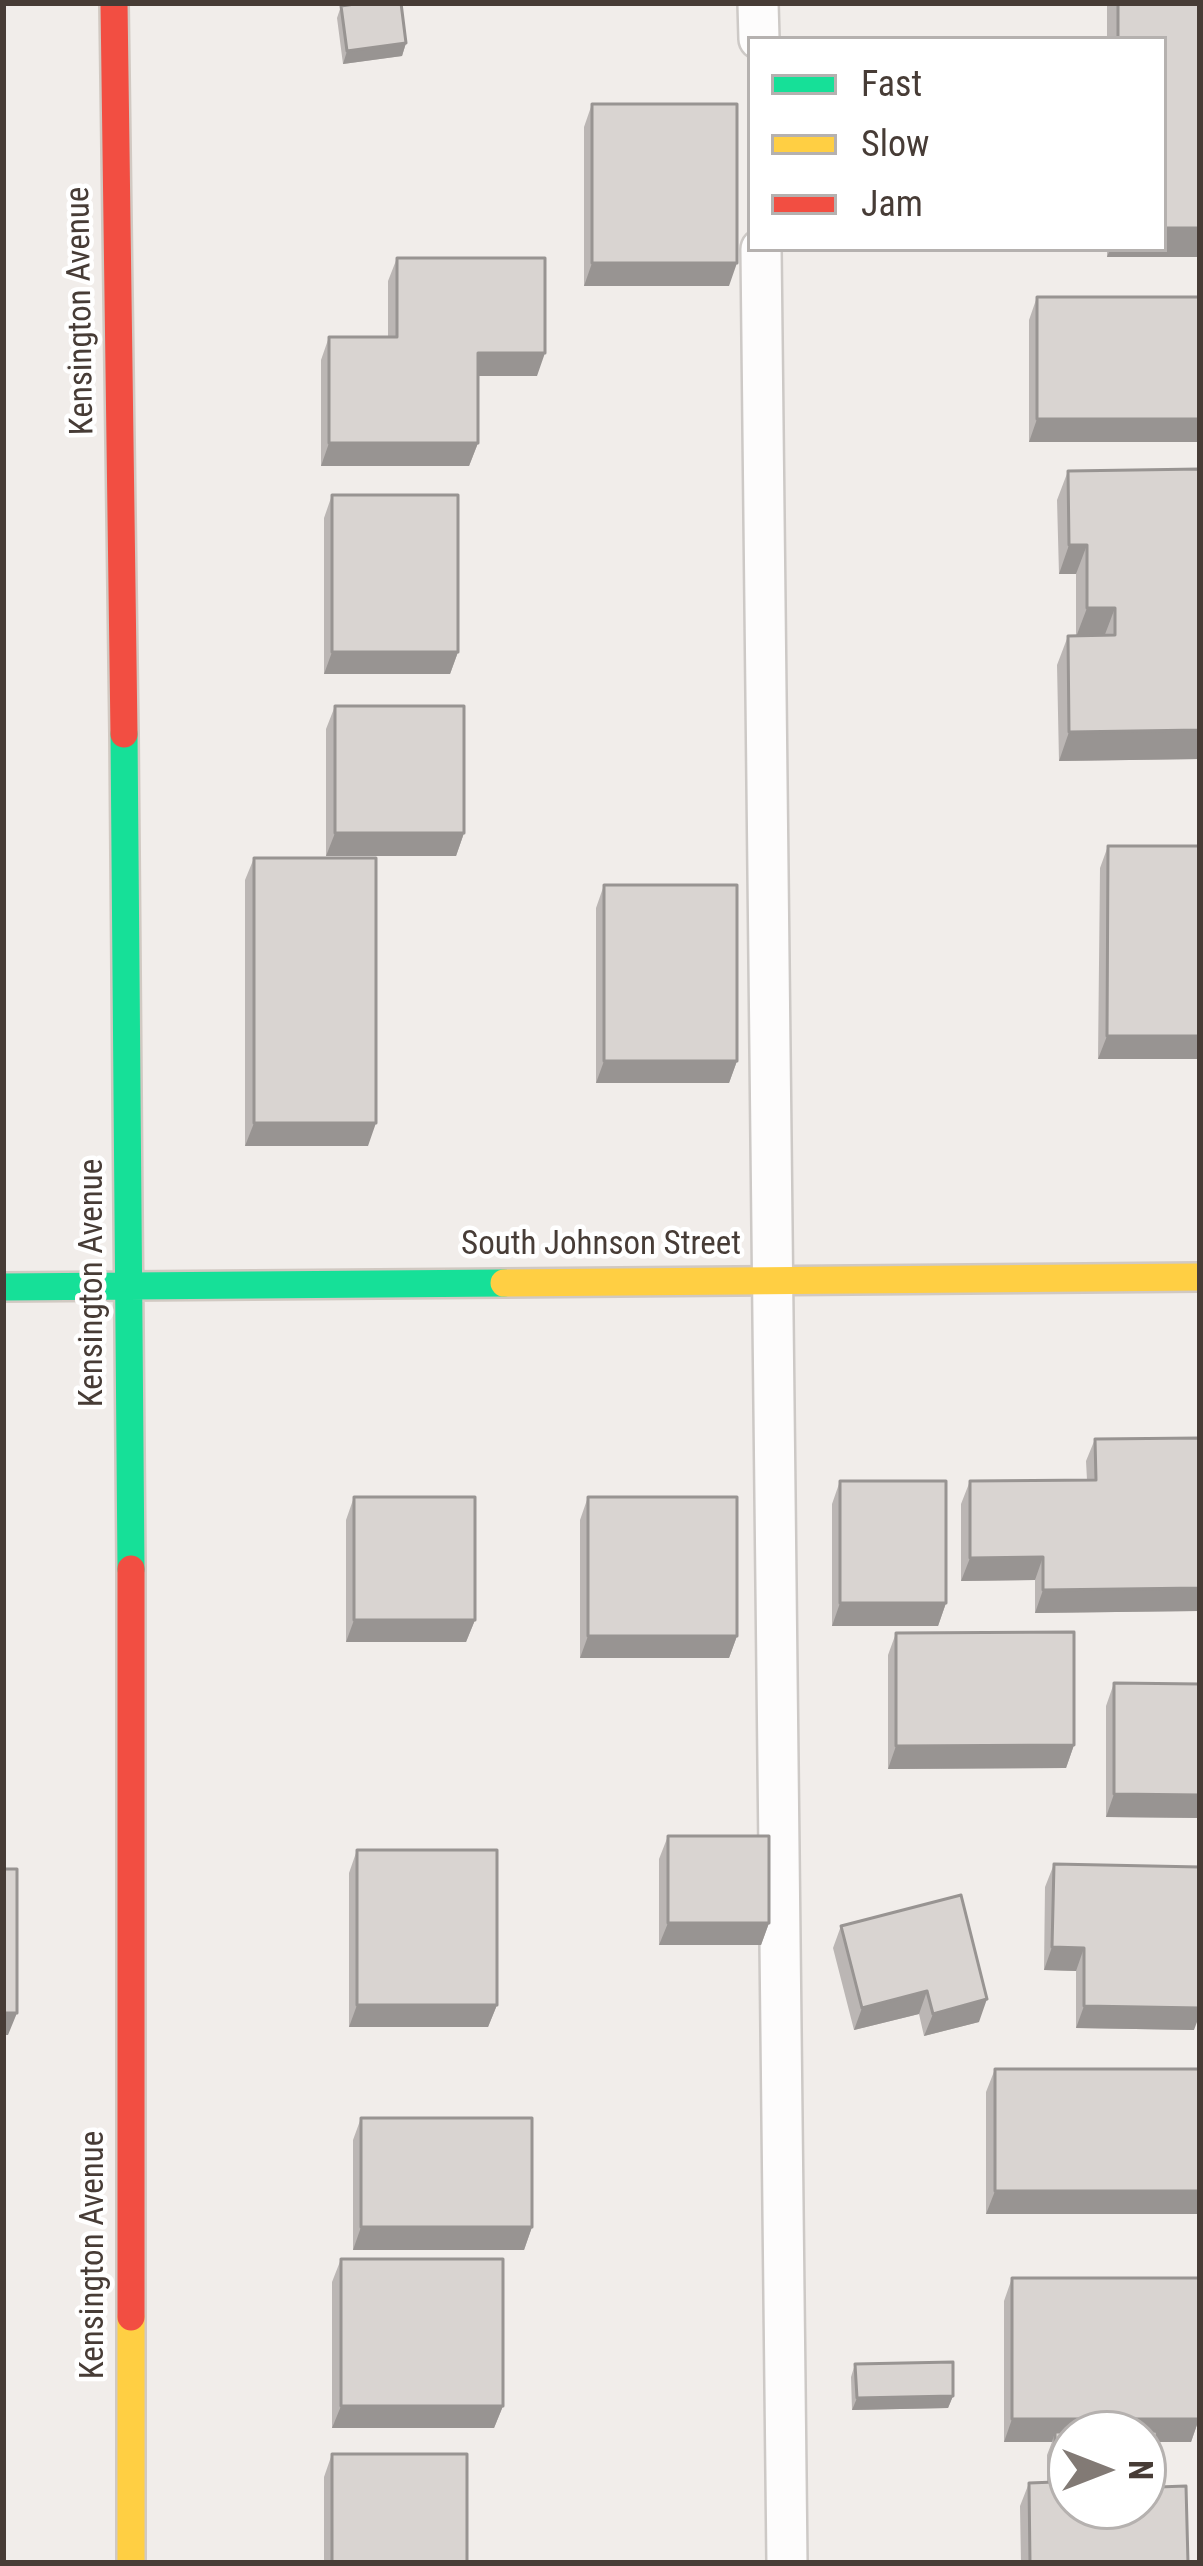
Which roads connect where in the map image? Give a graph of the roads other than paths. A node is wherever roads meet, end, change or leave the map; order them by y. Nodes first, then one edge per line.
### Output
1 (114, 3) edge
2 (758, 3) edge
3 (759, 36) edge
4 (761, 252) edge
5 (1200, 1277) edge
6 (773, 1280) junction
7 (130, 1285) junction
8 (3, 1287) edge
9 (130, 2563) edge
10 (787, 2563) edge

1 - 7 street, Kensington Avenue
2 - 3 lane
4 - 6 lane
5 - 6 street, South Johnson Street
6 - 7 street, South Johnson Street
6 - 10 lane
7 - 8 street, South Johnson Street
7 - 9 street, Kensington Avenue

